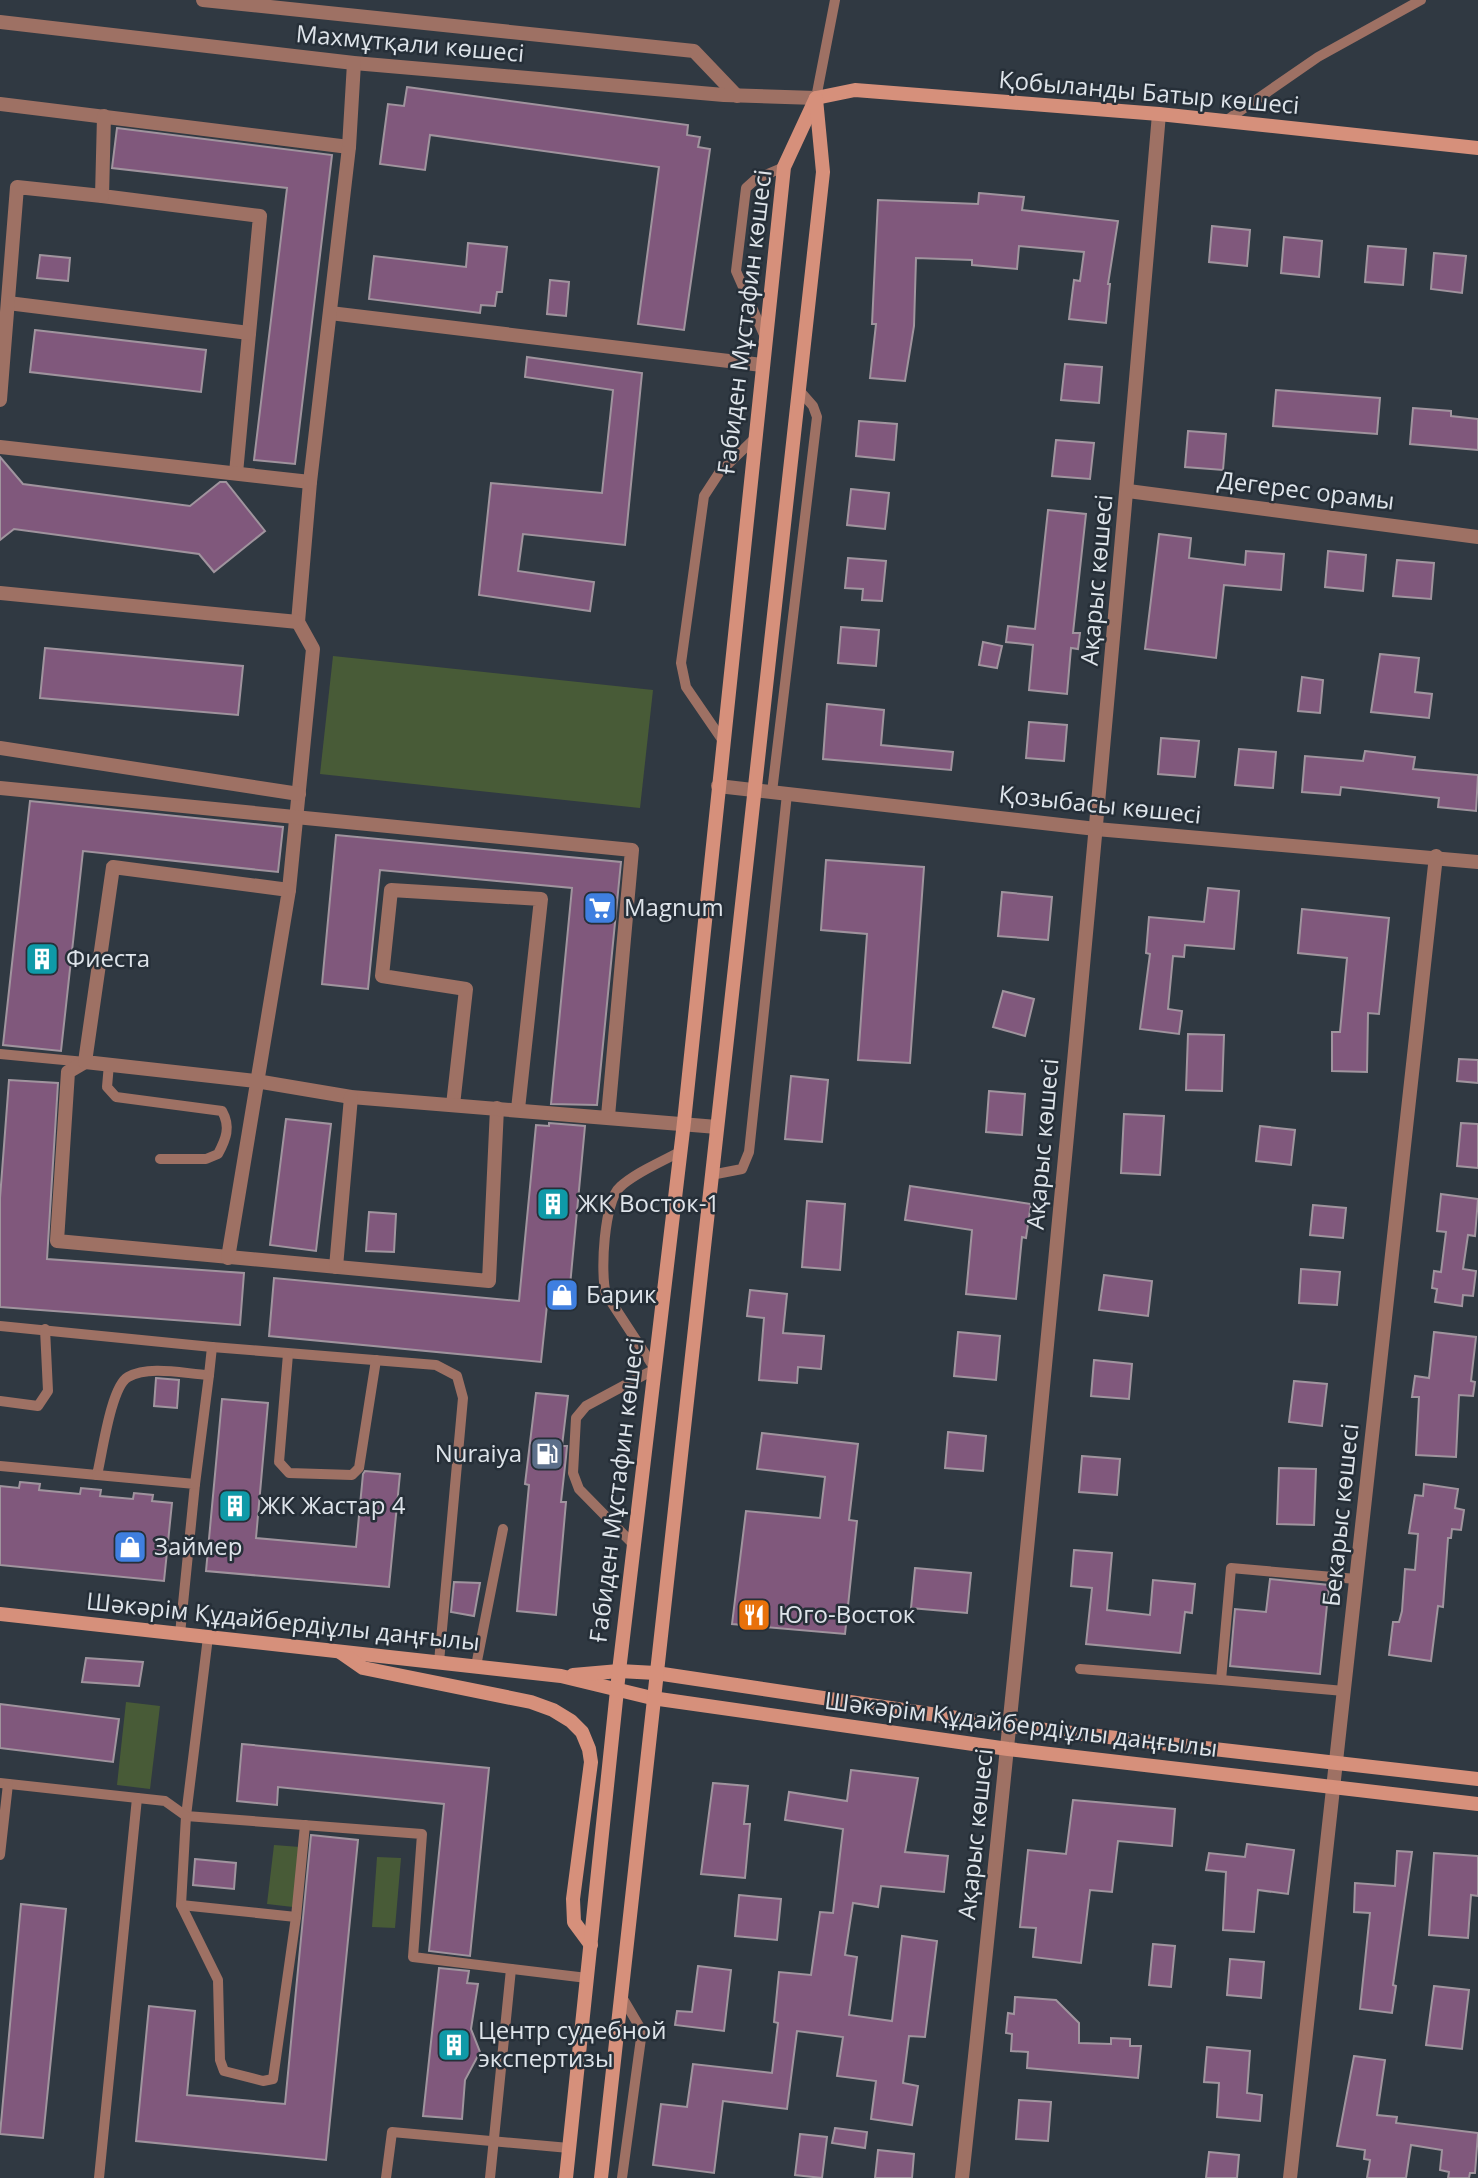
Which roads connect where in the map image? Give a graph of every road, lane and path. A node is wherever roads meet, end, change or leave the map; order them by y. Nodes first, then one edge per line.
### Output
1 (203, 0) edge
2 (835, 0) edge
3 (1421, 0) edge
4 (0, 22) edge
5 (354, 63) junction
6 (737, 96) junction
7 (816, 98) junction
8 (0, 104) edge
9 (1159, 114) junction
10 (104, 116) junction
11 (1224, 122) junction
12 (349, 147) junction
13 (1478, 148) edge
14 (784, 167) junction
15 (102, 196) junction
16 (8, 303) junction
17 (330, 313) junction
18 (249, 333) junction
19 (765, 337) junction
20 (762, 365) junction
21 (799, 390) junction
22 (0, 400) edge
23 (754, 439) junction
24 (0, 447) edge
25 (236, 473) junction
26 (310, 482) junction
27 (1128, 491) junction
28 (1478, 537) edge
29 (781, 545) junction
30 (801, 549) junction
31 (0, 593) edge
32 (298, 622) junction
33 (723, 741) junction
34 (0, 748) edge
35 (719, 786) junction
36 (0, 788) edge
37 (754, 790) junction
38 (772, 792) junction
39 (299, 794) junction
40 (788, 794) junction
41 (295, 818) junction
42 (1096, 829) junction
43 (1436, 856) junction
44 (1478, 862) edge
45 (289, 890) junction
46 (0, 1054) edge
47 (85, 1062) junction
48 (109, 1064) junction
49 (256, 1081) junction
50 (351, 1097) junction
51 (453, 1105) junction
52 (497, 1108) junction
53 (518, 1109) junction
54 (608, 1116) junction
55 (684, 1122) junction
56 (717, 1127) junction
57 (681, 1151) junction
58 (160, 1159) dead end
59 (711, 1175) junction
60 (228, 1258) junction
61 (336, 1267) junction
62 (0, 1326) edge
63 (45, 1329) junction
64 (212, 1348) junction
65 (288, 1354) junction
66 (376, 1360) junction
67 (655, 1370) junction
68 (209, 1375) junction
69 (0, 1401) edge
70 (0, 1466) edge
71 (97, 1475) junction
72 (195, 1484) junction
73 (503, 1529) dead end
74 (634, 1545) junction
75 (1356, 1579) junction
76 (0, 1614) edge
77 (180, 1634) junction
78 (208, 1637) junction
79 (339, 1651) junction
80 (439, 1662) junction
81 (476, 1666) junction
82 (1080, 1669) dead end
83 (619, 1671) junction
84 (656, 1673) junction
85 (561, 1676) junction
86 (1221, 1680) junction
87 (617, 1691) junction
88 (1344, 1691) junction
89 (652, 1698) junction
90 (1011, 1727) junction
91 (1008, 1749) junction
92 (1336, 1764) junction
93 (1478, 1779) edge
94 (4, 1783) edge
95 (1334, 1786) junction
96 (137, 1798) junction
97 (1478, 1804) edge
98 (186, 1816) junction
99 (305, 1825) junction
100 (0, 1855) edge
101 (181, 1905) junction
102 (296, 1917) junction
103 (591, 1945) junction
104 (511, 1969) junction
105 (587, 1978) junction
106 (621, 1996) junction
107 (493, 2142) junction
108 (569, 2148) junction
109 (99, 2178) edge
110 (386, 2178) edge
111 (490, 2178) edge
112 (566, 2178) edge
113 (601, 2178) edge
114 (622, 2178) edge
115 (962, 2178) edge
116 (1290, 2178) edge

1 - 6 street
2 - 7 lane
3 - 11 lane
4 - 5 street, Махмұтқали көшесі
5 - 6 street, Махмұтқали көшесі
5 - 12 street
6 - 7 street, Махмұтқали көшесі
7 - 9 main road, Қобыланды Батыр көшесі
7 - 14 main road, Ғабиден Мұстафин көшесі
7 - 21 main road
8 - 10 street
9 - 11 main road, Қобыланды Батыр көшесі
9 - 27 street, Ақарыс көшесі
10 - 12 street
10 - 15 street
11 - 13 main road, Қобыланды Батыр көшесі
12 - 17 street
14 - 19 main road, Ғабиден Мұстафин көшесі
14 - 19 lane
15 - 16 street
15 - 18 street
16 - 18 street
16 - 22 street
17 - 20 street
17 - 26 street
18 - 25 street
19 - 20 main road, Ғабиден Мұстафин көшесі
20 - 23 main road, Ғабиден Мұстафин көшесі
21 - 29 main road
21 - 30 lane
23 - 33 main road, Ғабиден Мұстафин көшесі
23 - 33 lane
24 - 25 street
25 - 26 street
26 - 32 street
27 - 28 street, Дегерес орамы
27 - 42 street, Ақарыс көшесі
29 - 30 lane
29 - 37 main road
30 - 38 lane
31 - 32 street
32 - 39 street
33 - 35 main road, Ғабиден Мұстафин көшесі
34 - 39 street
35 - 37 street, Қозыбасы көшесі
35 - 55 main road, Ғабиден Мұстафин көшесі
36 - 41 street
37 - 38 street, Қозыбасы көшесі
37 - 56 main road
38 - 40 street, Қозыбасы көшесі
39 - 41 street
40 - 42 street, Қозыбасы көшесі
40 - 59 lane
41 - 45 street
41 - 54 street
42 - 43 street, Қозыбасы көшесі
42 - 90 street, Ақарыс көшесі
43 - 44 street, Қозыбасы көшесі
43 - 75 street, Бекарыс көшесі
45 - 47 street
45 - 49 street
46 - 47 lane
47 - 48 street
47 - 60 street
48 - 49 street
48 - 58 lane
49 - 50 street
49 - 60 street
50 - 51 street
50 - 61 street
51 - 52 street
51 - 53 street
52 - 53 street
52 - 61 street
53 - 54 street
54 - 55 street
55 - 56 street
55 - 57 main road, Ғабиден Мұстафин көшесі
56 - 59 main road
57 - 67 main road, Ғабиден Мұстафин көшесі
57 - 67 lane
59 - 84 main road
60 - 61 street
62 - 63 lane
63 - 64 lane
63 - 69 lane
64 - 65 lane
64 - 68 lane
65 - 66 lane
65 - 66 lane
66 - 80 lane
67 - 74 main road, Ғабиден Мұстафин көшесі
67 - 74 lane
68 - 71 lane
68 - 72 lane
70 - 71 lane
71 - 72 lane
72 - 77 lane
73 - 81 lane
74 - 83 main road, Ғабиден Мұстафин көшесі
75 - 86 lane
75 - 88 street, Бекарыс көшесі
76 - 77 main road, Шәкәрім Құдайбердіұлы даңғылы
77 - 78 main road, Шәкәрім Құдайбердіұлы даңғылы
78 - 79 main road, Шәкәрім Құдайбердіұлы даңғылы
78 - 98 lane
79 - 80 main road, Шәкәрім Құдайбердіұлы даңғылы
79 - 103 main road
80 - 81 main road, Шәкәрім Құдайбердіұлы даңғылы
81 - 85 main road, Шәкәрім Құдайбердіұлы даңғылы
82 - 86 lane
83 - 84 main road, Шәкәрім Құдайбердіұлы даңғылы
83 - 85 main road, Шәкәрім Құдайбердіұлы даңғылы
83 - 87 main road, Ғабиден Мұстафин көшесі
84 - 89 main road
84 - 90 main road, Шәкәрім Құдайбердіұлы даңғылы
85 - 87 main road, Шәкәрім Құдайбердіұлы даңғылы
86 - 88 lane
87 - 89 main road, Шәкәрім Құдайбердіұлы даңғылы
87 - 103 main road, Ғабиден Мұстафин көшесі
88 - 92 street, Бекарыс көшесі
89 - 91 main road, Шәкәрім Құдайбердіұлы даңғылы
89 - 106 main road
90 - 91 street, Ақарыс көшесі
90 - 92 main road, Шәкәрім Құдайбердіұлы даңғылы
91 - 95 main road, Шәкәрім Құдайбердіұлы даңғылы
91 - 115 street, Ақарыс көшесі
92 - 93 main road, Шәкәрім Құдайбердіұлы даңғылы
92 - 95 street, Бекарыс көшесі
94 - 96 lane
94 - 100 lane
95 - 97 main road, Шәкәрім Құдайбердіұлы даңғылы
95 - 116 street, Бекарыс көшесі
96 - 98 lane
96 - 109 lane
98 - 99 lane
98 - 101 lane
99 - 102 lane
99 - 104 lane
101 - 102 lane
101 - 102 lane
103 - 105 main road, Ғабиден Мұстафин көшесі
104 - 105 lane
104 - 107 lane
105 - 108 main road, Ғабиден Мұстафин көшесі
106 - 113 main road
106 - 114 lane
107 - 108 lane
107 - 110 lane
107 - 111 lane
108 - 112 main road, Ғабиден Мұстафин көшесі

